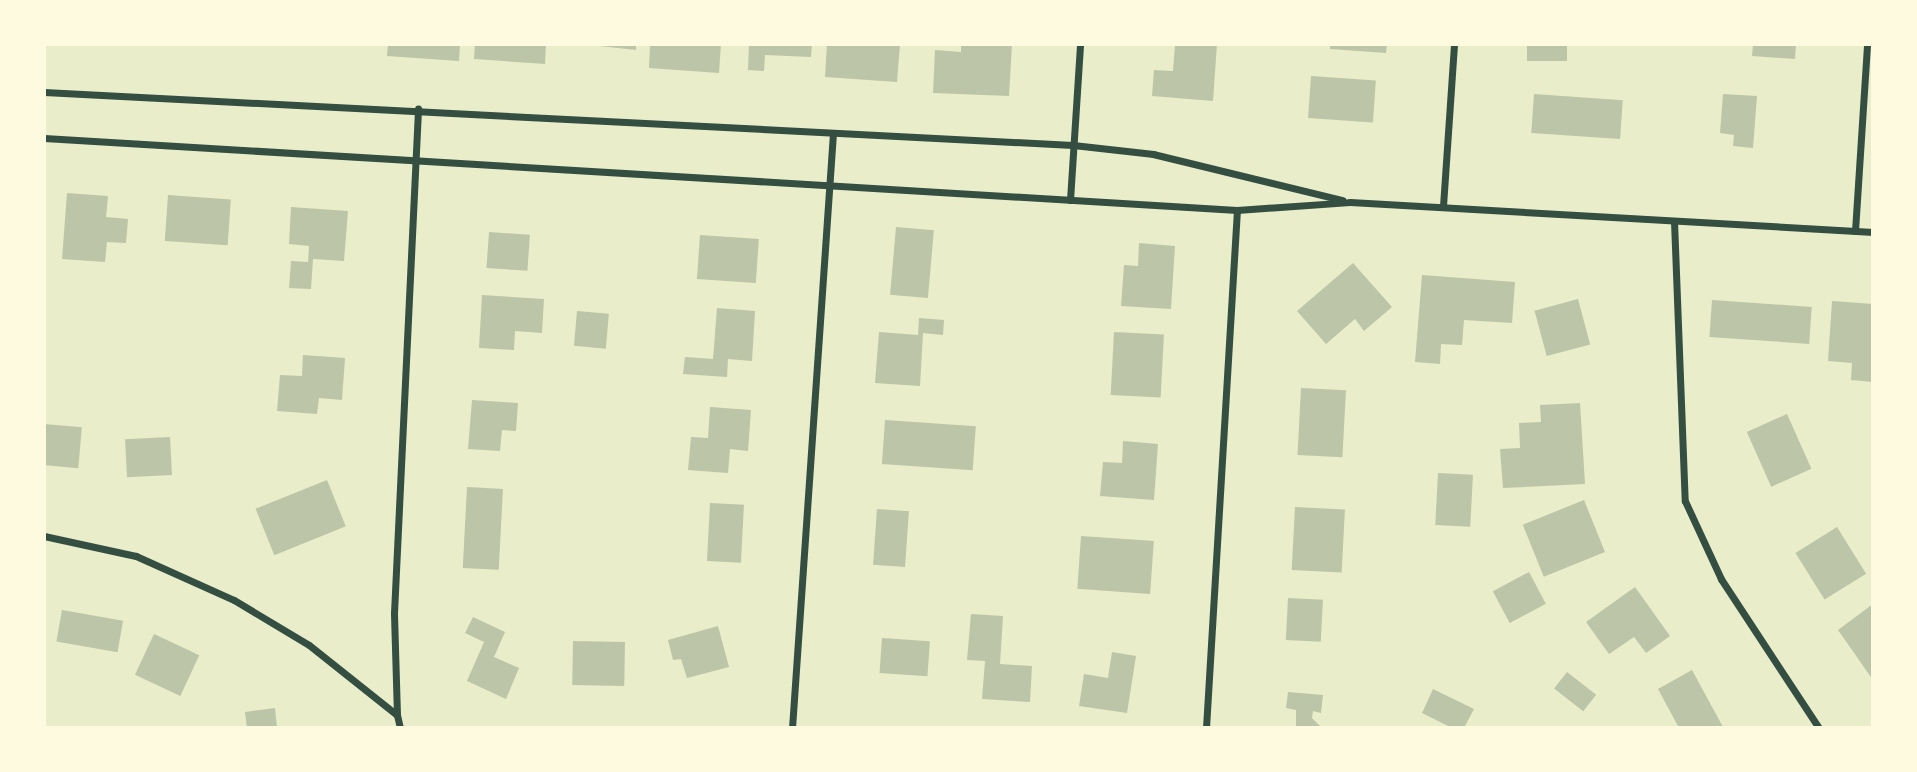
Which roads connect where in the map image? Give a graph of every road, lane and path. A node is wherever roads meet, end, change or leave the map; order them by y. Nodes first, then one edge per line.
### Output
1 (1080, 44) edge
2 (1454, 44) edge
3 (1867, 44) edge
4 (44, 92) edge
5 (418, 109) junction
6 (833, 133) junction
7 (44, 138) edge
8 (1073, 145) junction
9 (414, 159) junction
10 (829, 185) junction
11 (1070, 200) junction
12 (1350, 202) junction
13 (1443, 206) junction
14 (1237, 210) junction
15 (1674, 221) junction
16 (1855, 231) junction
17 (1873, 232) edge
18 (44, 536) edge
19 (397, 715) junction
20 (400, 728) edge
21 (792, 728) edge
22 (1206, 728) edge
23 (1819, 728) edge

1 - 8 street
2 - 13 street
3 - 16 street
4 - 5 street
5 - 6 street
5 - 9 street
6 - 8 street
6 - 10 street
7 - 9 street
8 - 11 street
8 - 12 street
9 - 10 street
9 - 19 street
10 - 11 street
10 - 21 street
11 - 14 street
12 - 13 street
12 - 14 street
13 - 15 street
14 - 22 street
15 - 16 street
15 - 23 street
16 - 17 street
18 - 19 street
19 - 20 street

